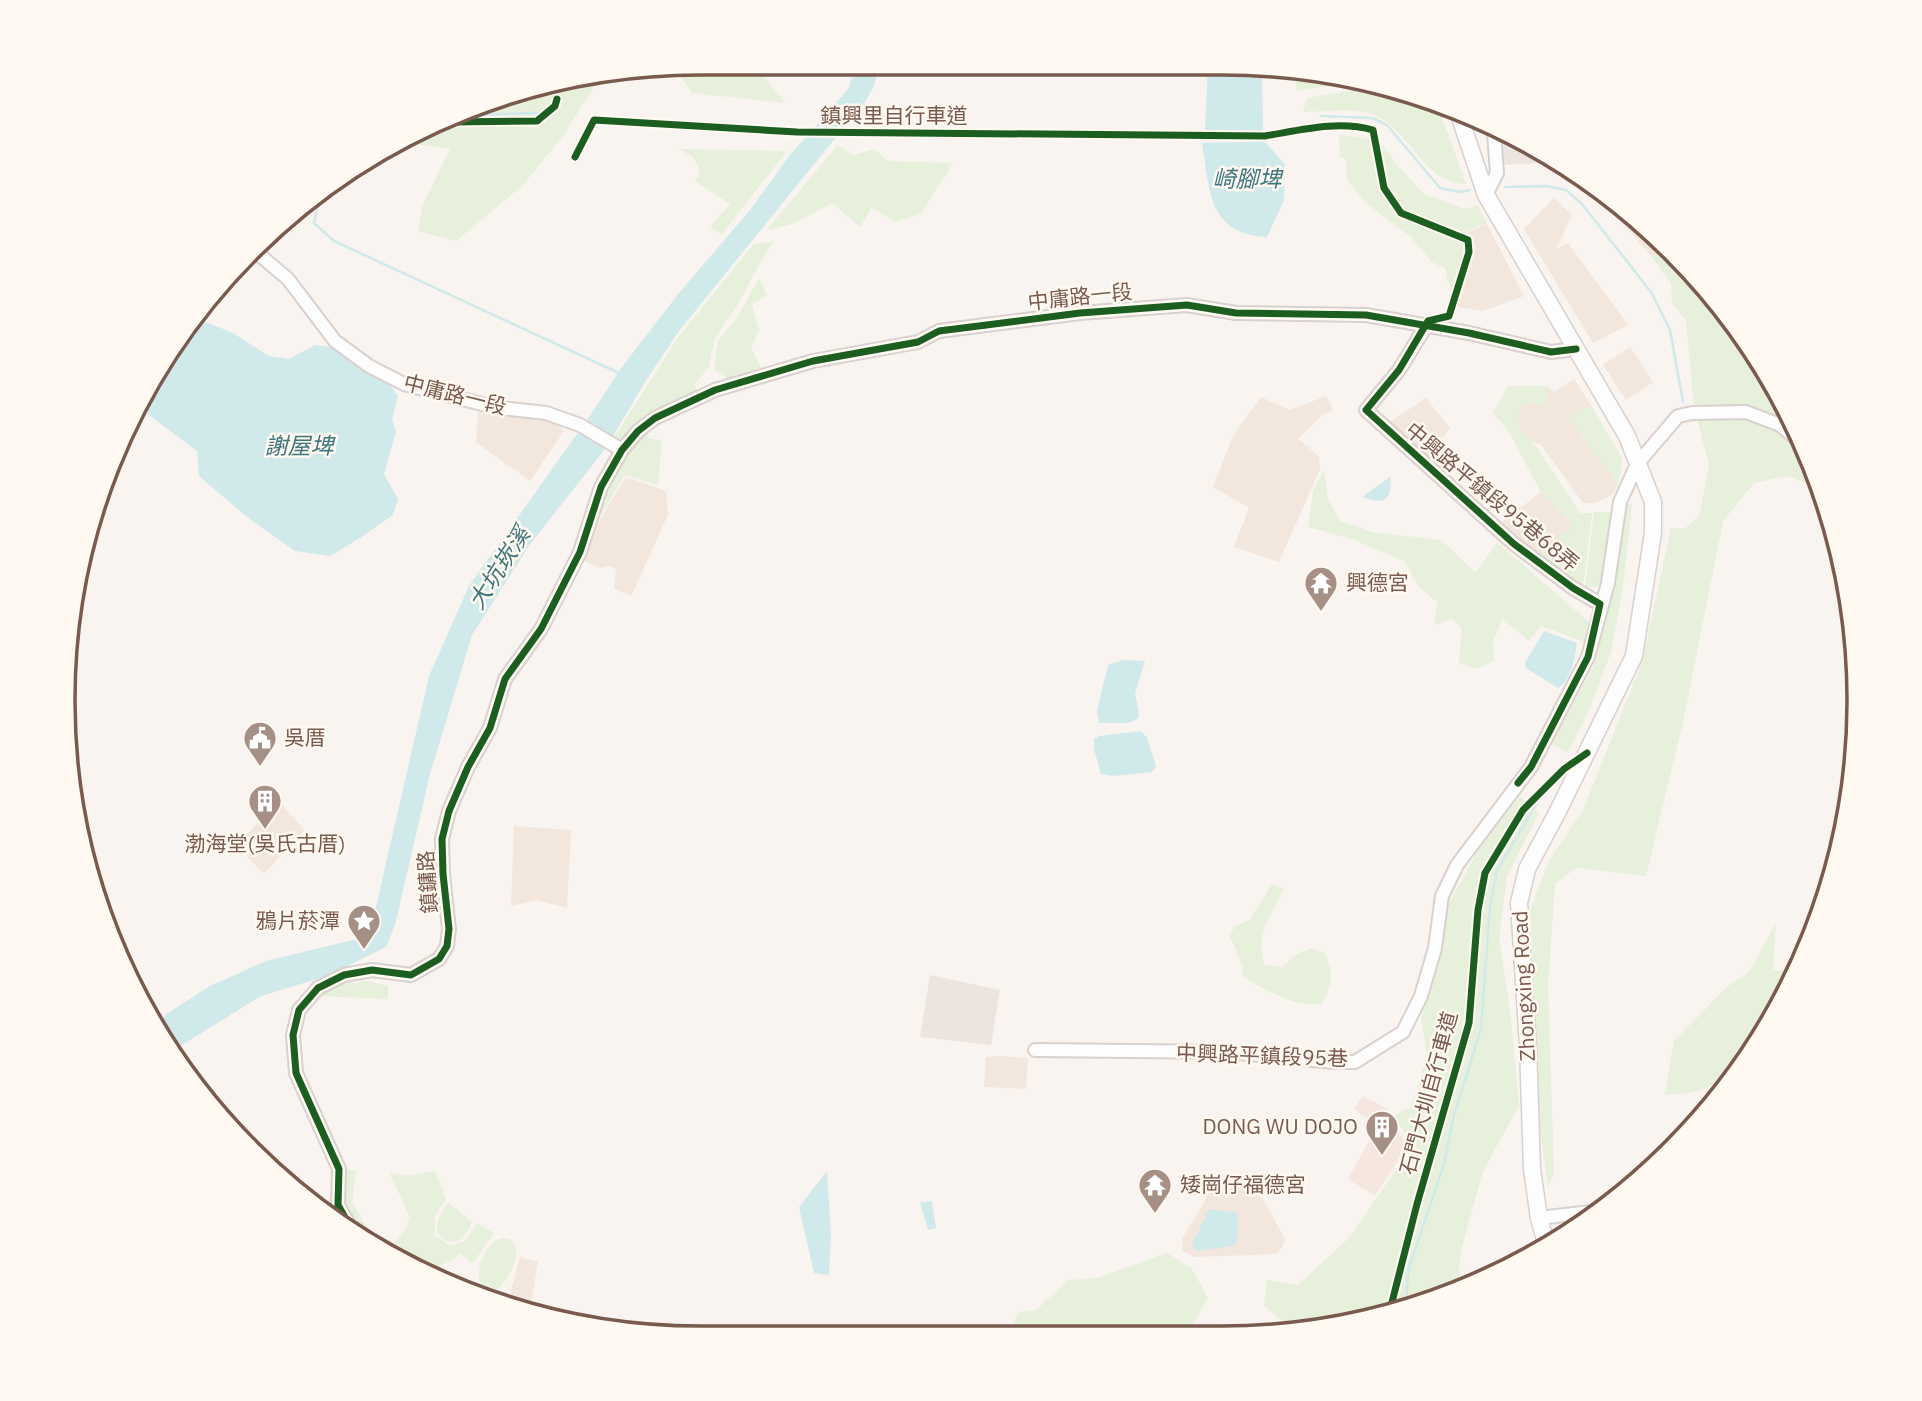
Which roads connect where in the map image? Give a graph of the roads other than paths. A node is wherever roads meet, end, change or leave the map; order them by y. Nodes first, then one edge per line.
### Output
1 (1462, 123) edge
2 (1494, 138) edge
3 (1486, 195) junction
4 (260, 256) edge
5 (1426, 326) junction
6 (1576, 349) junction
7 (1784, 428) edge
8 (618, 447) junction
9 (1637, 464) junction
10 (1600, 604) junction
11 (1035, 1050) dead end
12 (342, 1212) edge
13 (1577, 1214) edge
14 (1539, 1218) junction
15 (1544, 1236) edge

1 - 3 street, Zhongxing Road
2 - 3 street
3 - 6 street, Zhongxing Road
4 - 8 street, 中庸路一段
5 - 6 street, 中庸路一段
5 - 8 street, 中庸路一段
5 - 10 street, 中興路平鎮段95巷68弄
6 - 9 street, Zhongxing Road
7 - 9 street, 中興路平鎮段95巷
8 - 12 street, 鎮鏞路
9 - 10 street, 中興路平鎮段95巷
9 - 14 street, Zhongxing Road
10 - 11 street, 中興路平鎮段95巷
13 - 14 street
14 - 15 street, Zhongxing Road

